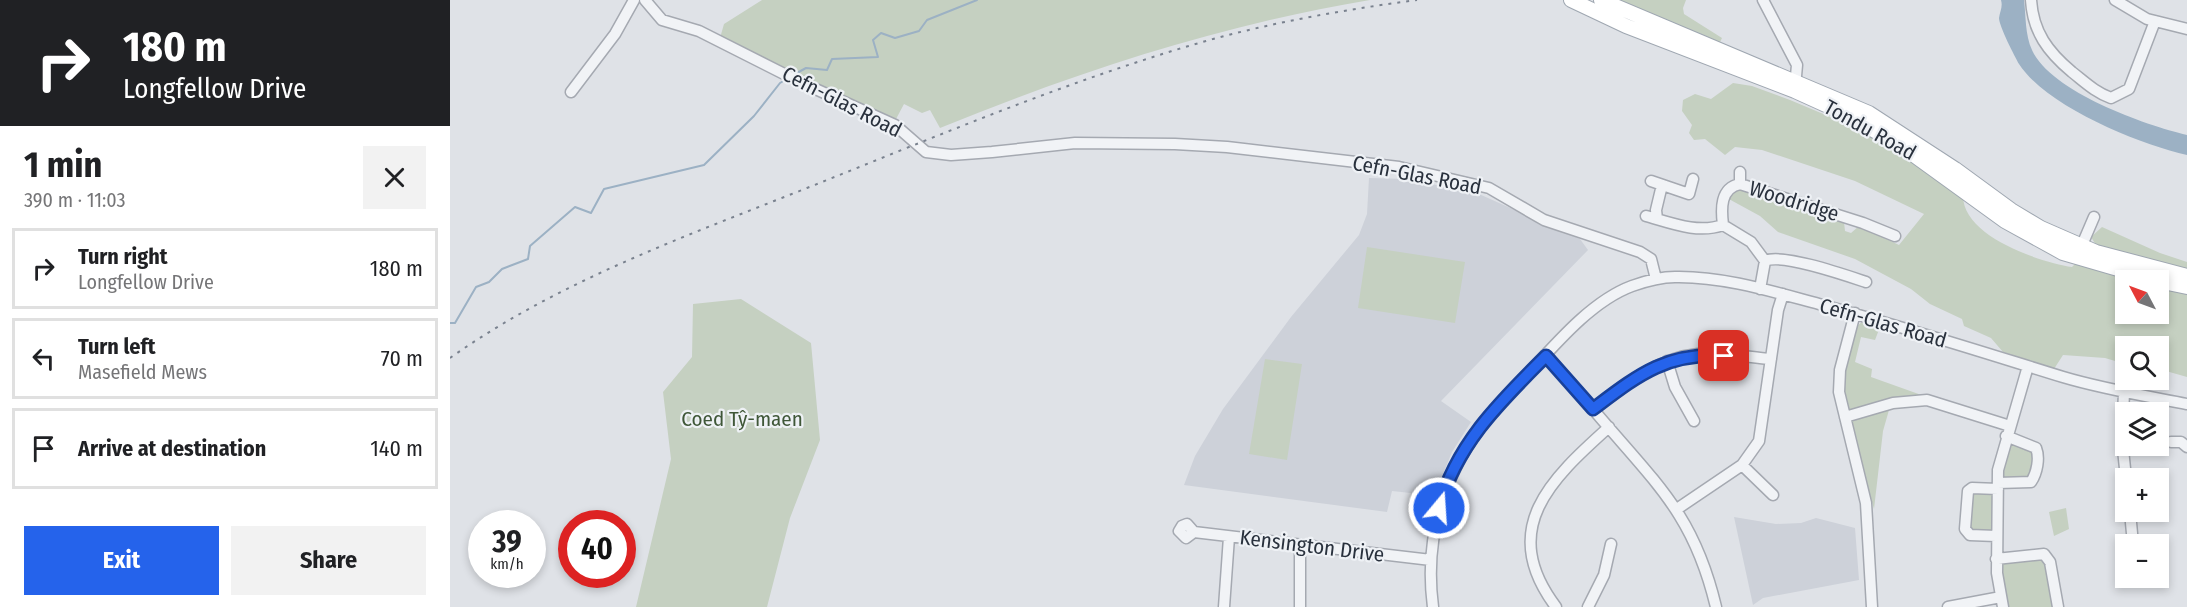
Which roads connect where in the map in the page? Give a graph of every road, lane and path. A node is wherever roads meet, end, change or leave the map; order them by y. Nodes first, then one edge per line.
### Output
1 (634, 0) edge
2 (645, 0) edge
3 (1571, 0) edge
4 (1601, 0) edge
5 (1763, 0) edge
6 (2031, 0) edge
7 (2115, 0) edge
8 (2155, 21) junction
9 (2187, 29) edge
10 (1796, 86) junction
11 (571, 92) dead end
12 (1740, 172) dead end
13 (1694, 179) dead end
14 (1740, 184) junction
15 (2094, 217) dead end
16 (1723, 225) junction
17 (1895, 236) dead end
18 (2079, 251) junction
19 (1765, 261) junction
20 (2128, 270) edge
21 (2187, 276) edge
22 (1656, 279) junction
23 (1866, 282) dead end
24 (2169, 283) edge
25 (2187, 287) edge
26 (1760, 289) junction
27 (1783, 294) junction
28 (1854, 313) junction
29 (1546, 356) junction
30 (1771, 359) junction
31 (1667, 361) junction
32 (2028, 366) junction
33 (2124, 392) junction
34 (2187, 404) edge
35 (1593, 409) junction
36 (1845, 417) junction
37 (1694, 421) dead end
38 (1608, 428) junction
39 (2008, 431) junction
40 (2171, 442) dead end
41 (2187, 447) edge
42 (1742, 465) junction
43 (2125, 468) edge
44 (1998, 486) junction
45 (1773, 495) dead end
46 (1677, 509) junction
47 (1194, 532) dead end
48 (1996, 536) junction
49 (1229, 537) junction
50 (1611, 544) dead end
51 (1300, 545) junction
52 (1996, 559) junction
53 (1431, 560) junction
54 (2002, 602) edge
55 (1224, 607) edge
56 (1300, 607) edge
57 (1432, 607) edge
58 (1556, 607) edge
59 (1588, 607) edge
60 (1716, 607) edge
61 (1872, 607) edge
62 (1948, 607) edge
63 (2058, 607) edge

1 - 11 street
2 - 22 street, Cefn-Glas Road
3 - 10 main road, Tondu Road
4 - 10 main road, Tondu Road
5 - 10 street
6 - 8 street
7 - 8 street
8 - 9 street
10 - 18 main road, Tondu Road
12 - 14 street
13 - 16 street
14 - 16 street, Woodridge
14 - 17 street, Woodridge
15 - 18 street
16 - 19 street
18 - 20 main road, Tondu Road
18 - 21 main road, Tondu Road
19 - 23 street
19 - 26 street
22 - 26 street, Cefn-Glas Road
22 - 29 street
24 - 25 main road, Tondu Road
26 - 27 street, Cefn-Glas Road
27 - 28 street, Cefn-Glas Road
27 - 30 street
28 - 32 street, Cefn-Glas Road
28 - 36 street
29 - 35 street
29 - 53 street
30 - 31 street
30 - 42 street
31 - 35 street
31 - 37 street
32 - 33 street, Cefn-Glas Road
32 - 39 street
33 - 34 street, Cefn-Glas Road
33 - 43 street
35 - 38 street
36 - 39 street
36 - 61 street
38 - 46 street
38 - 58 street
39 - 44 street
39 - 44 street
40 - 41 street
42 - 45 street
42 - 46 street
44 - 48 street
44 - 48 street
46 - 60 street
47 - 49 street, Kensington Drive
48 - 52 street
49 - 51 street, Kensington Drive
49 - 55 street
50 - 59 street
51 - 53 street, Kensington Drive
51 - 56 street
52 - 54 street
52 - 63 street
53 - 57 street
54 - 62 street

